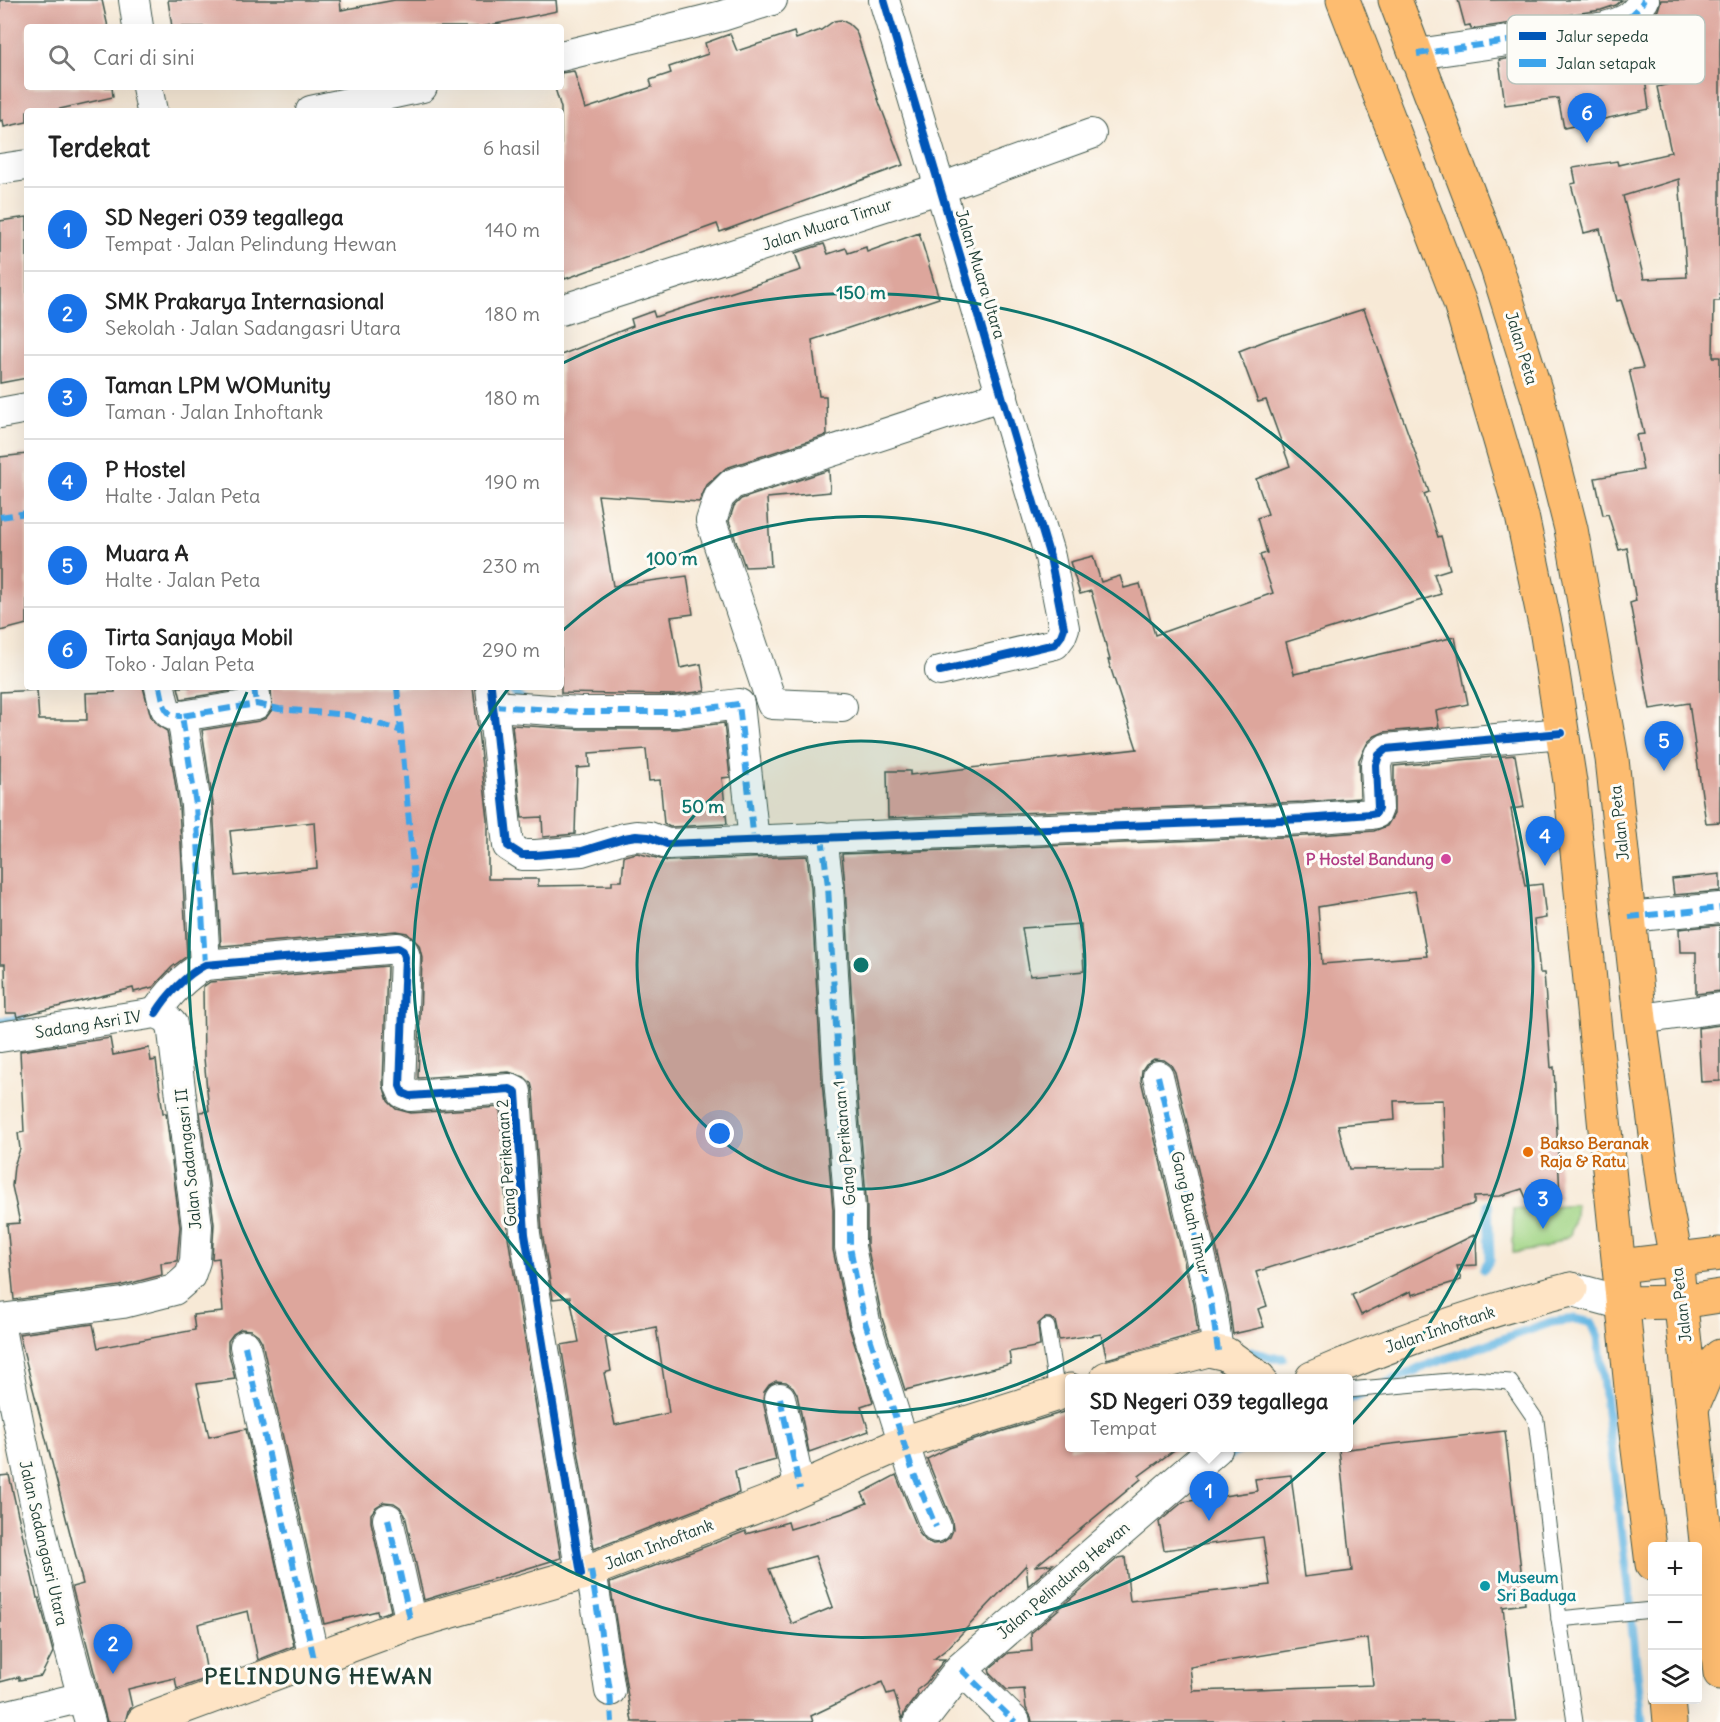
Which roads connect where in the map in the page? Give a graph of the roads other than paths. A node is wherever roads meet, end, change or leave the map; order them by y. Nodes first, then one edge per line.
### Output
1 (134, 0) edge
2 (772, 0) edge
3 (884, 0) edge
4 (1343, 0) edge
5 (1395, 0) edge
6 (1644, 0) edge
7 (1633, 15) edge
8 (138, 24) edge
9 (1507, 41) edge
10 (1417, 54) junction
11 (564, 55) edge
12 (148, 90) edge
13 (408, 90) edge
14 (151, 108) edge
15 (325, 108) edge
16 (1091, 134) dead end
17 (24, 165) edge
18 (0, 169) edge
19 (941, 188) junction
20 (564, 309) edge
21 (1003, 395) junction
22 (24, 409) edge
23 (0, 413) edge
24 (940, 671) dead end
25 (161, 690) edge
26 (255, 695) edge
27 (492, 696) edge
28 (842, 706) dead end
29 (182, 716) junction
30 (1562, 733) junction
31 (822, 837) junction
32 (754, 841) junction
33 (1720, 908) edge
34 (1629, 917) junction
35 (205, 965) junction
36 (1720, 1008) edge
37 (163, 1012) junction
38 (1640, 1019) junction
39 (0, 1037) edge
40 (1158, 1076) dead end
41 (1720, 1254) edge
42 (1676, 1259) junction
43 (1620, 1266) junction
44 (1571, 1289) junction
45 (1720, 1296) edge
46 (1681, 1302) junction
47 (1623, 1303) junction
48 (0, 1319) edge
49 (1047, 1327) dead end
50 (0, 1328) edge
51 (245, 1347) dead end
52 (1218, 1351) junction
53 (1720, 1356) edge
54 (1121, 1374) edge
55 (1254, 1374) edge
56 (1321, 1374) edge
57 (1353, 1390) edge
58 (1063, 1392) edge
59 (780, 1398) dead end
60 (1691, 1412) junction
61 (903, 1443) junction
62 (1211, 1452) edge
63 (800, 1489) junction
64 (388, 1520) dead end
65 (936, 1527) dead end
66 (1650, 1542) edge
67 (586, 1572) junction
68 (1648, 1610) edge
69 (1558, 1619) junction
70 (411, 1623) junction
71 (314, 1659) junction
72 (961, 1669) junction
73 (1720, 1673) edge
74 (610, 1691) dead end
75 (1668, 1704) edge
76 (86, 1710) edge
77 (0, 1717) edge
78 (143, 1722) edge
79 (920, 1722) edge
80 (1015, 1722) edge
81 (1575, 1722) edge
82 (1670, 1722) edge

1 - 8 street
2 - 11 street
3 - 19 street, Jalan Muara Utara
4 - 30 main road
5 - 10 main road, Jalan Peta
6 - 7 street
9 - 10 street
10 - 34 main road, Jalan Peta
12 - 14 street
13 - 15 street
16 - 19 street, Jalan Muara Timur
17 - 18 street
19 - 20 street, Jalan Muara Timur
19 - 21 street, Jalan Muara Utara
21 - 24 street, Jalan Muara Utara
21 - 28 street
22 - 23 street
25 - 29 street
26 - 29 street
27 - 32 street
27 - 32 street
29 - 35 street
30 - 31 street
30 - 43 main road
31 - 32 street
31 - 61 street, Gang Perikanan 1
33 - 34 street
34 - 38 main road, Jalan Peta
35 - 37 street
35 - 67 street, Gang Perikanan 2
36 - 38 street
37 - 39 street, Sadang Asri IV
37 - 48 street, Jalan Sadangasri II
38 - 42 main road, Jalan Peta
40 - 52 street, Gang Buah Timur
41 - 42 main road
42 - 43 main road
42 - 46 main road, Jalan Peta
43 - 44 street, Jalan Inhoftank
43 - 47 main road
44 - 47 street, Jalan Inhoftank
44 - 56 main road, Jalan Inhoftank
45 - 46 main road
46 - 47 main road
46 - 60 main road, Jalan Peta
47 - 66 main road
49 - 58 lane
50 - 76 street, Jalan Sadangasri Utara
51 - 71 street
52 - 54 main road
52 - 55 main road
53 - 60 main road
57 - 69 lane
58 - 61 main road, Jalan Inhoftank
59 - 63 street
60 - 73 main road, Jalan Peta
61 - 63 main road, Jalan Inhoftank
61 - 65 street, Gang Perikanan 1
62 - 72 street, Jalan Pelindung Hewan
63 - 67 main road, Jalan Inhoftank
64 - 70 street
67 - 70 main road, Jalan Inhoftank
67 - 74 street
68 - 69 lane
69 - 81 lane
70 - 71 main road, Jalan Inhoftank
71 - 78 main road, Jalan Inhoftank
72 - 79 street, Jalan Pelindung Hewan
72 - 80 street
75 - 82 main road
76 - 77 street

